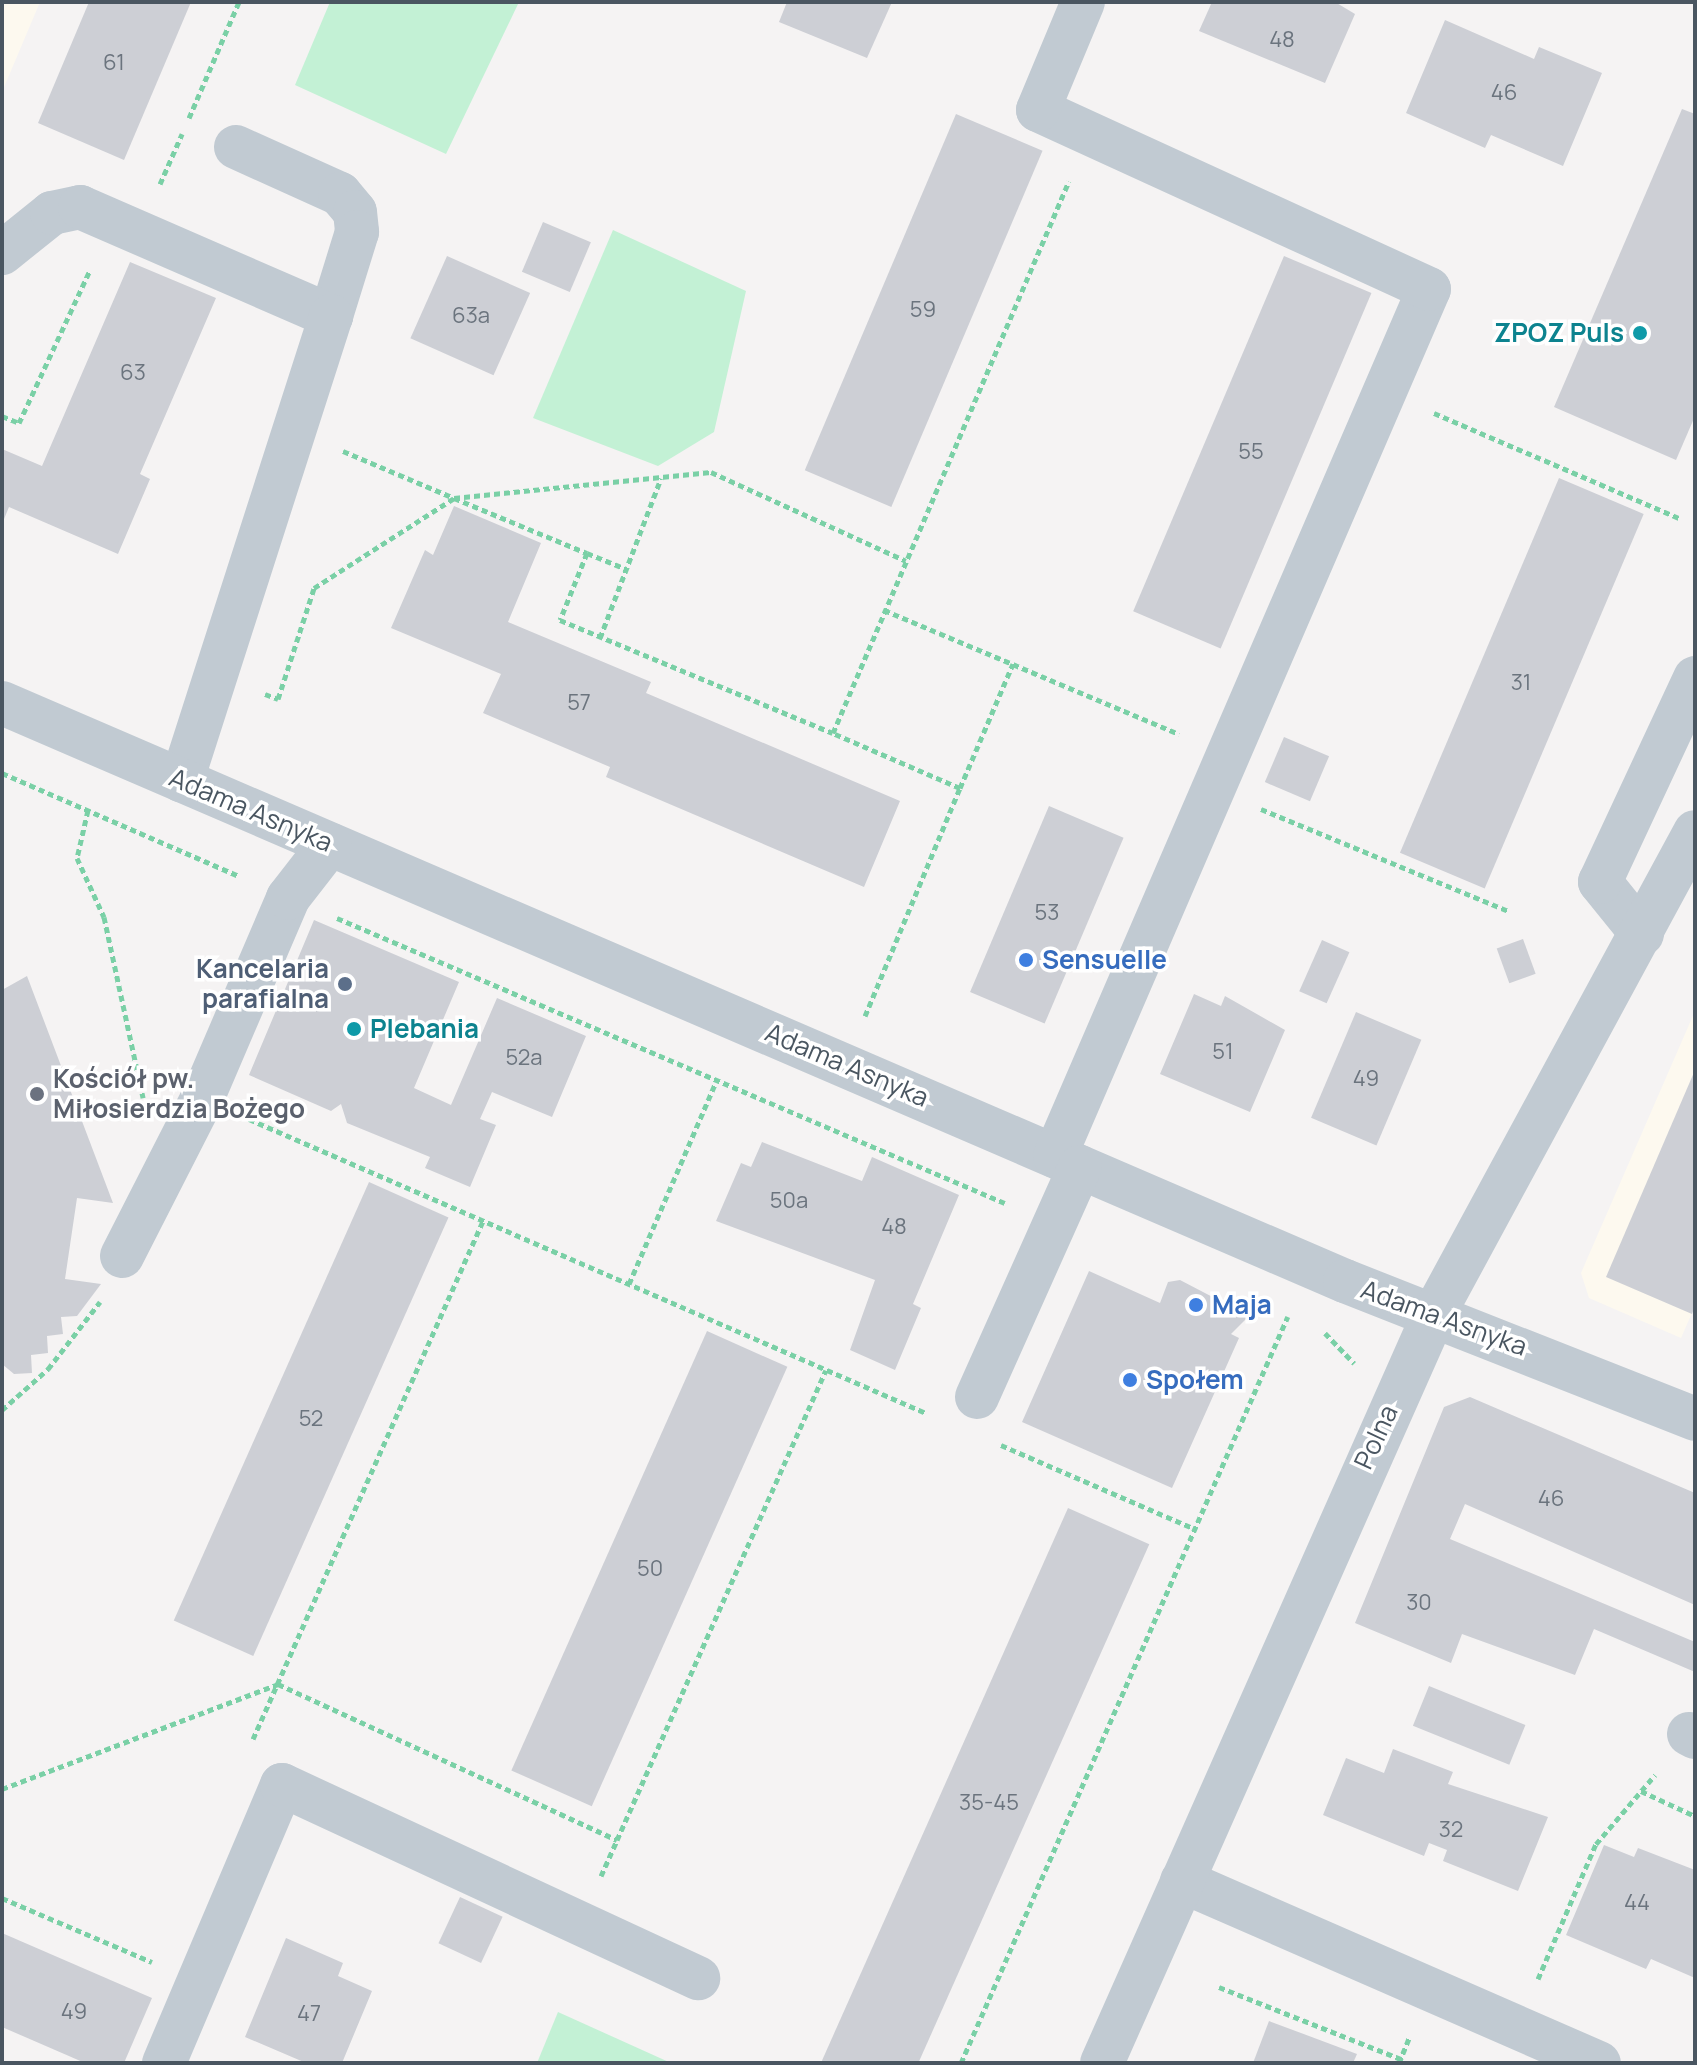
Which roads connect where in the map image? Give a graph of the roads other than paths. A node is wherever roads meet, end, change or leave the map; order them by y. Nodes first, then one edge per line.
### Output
1 (1083, 2) edge
2 (236, 147) dead end
3 (2, 253) edge
4 (331, 316) junction
5 (1695, 678) edge
6 (2, 703) edge
7 (182, 781) junction
8 (1695, 832) edge
9 (330, 844) junction
10 (1642, 934) junction
11 (1068, 1162) junction
12 (122, 1256) road end
13 (1434, 1314) junction
14 (977, 1397) dead end
15 (1695, 1419) edge
16 (1182, 1881) junction
17 (698, 1978) dead end
18 (164, 2063) edge
19 (1102, 2063) edge
20 (1599, 2063) edge

1 - 11 street
2 - 4 street
3 - 4 street
4 - 7 street
5 - 10 street
6 - 7 street, Adama Asnyka
7 - 9 street, Adama Asnyka
8 - 10 street, Polna
9 - 11 street, Adama Asnyka
9 - 12 street
10 - 13 street, Polna
11 - 13 street, Adama Asnyka
11 - 14 street
13 - 15 street, Adama Asnyka
13 - 16 street, Polna
16 - 19 street, Polna
16 - 20 street
17 - 18 street

